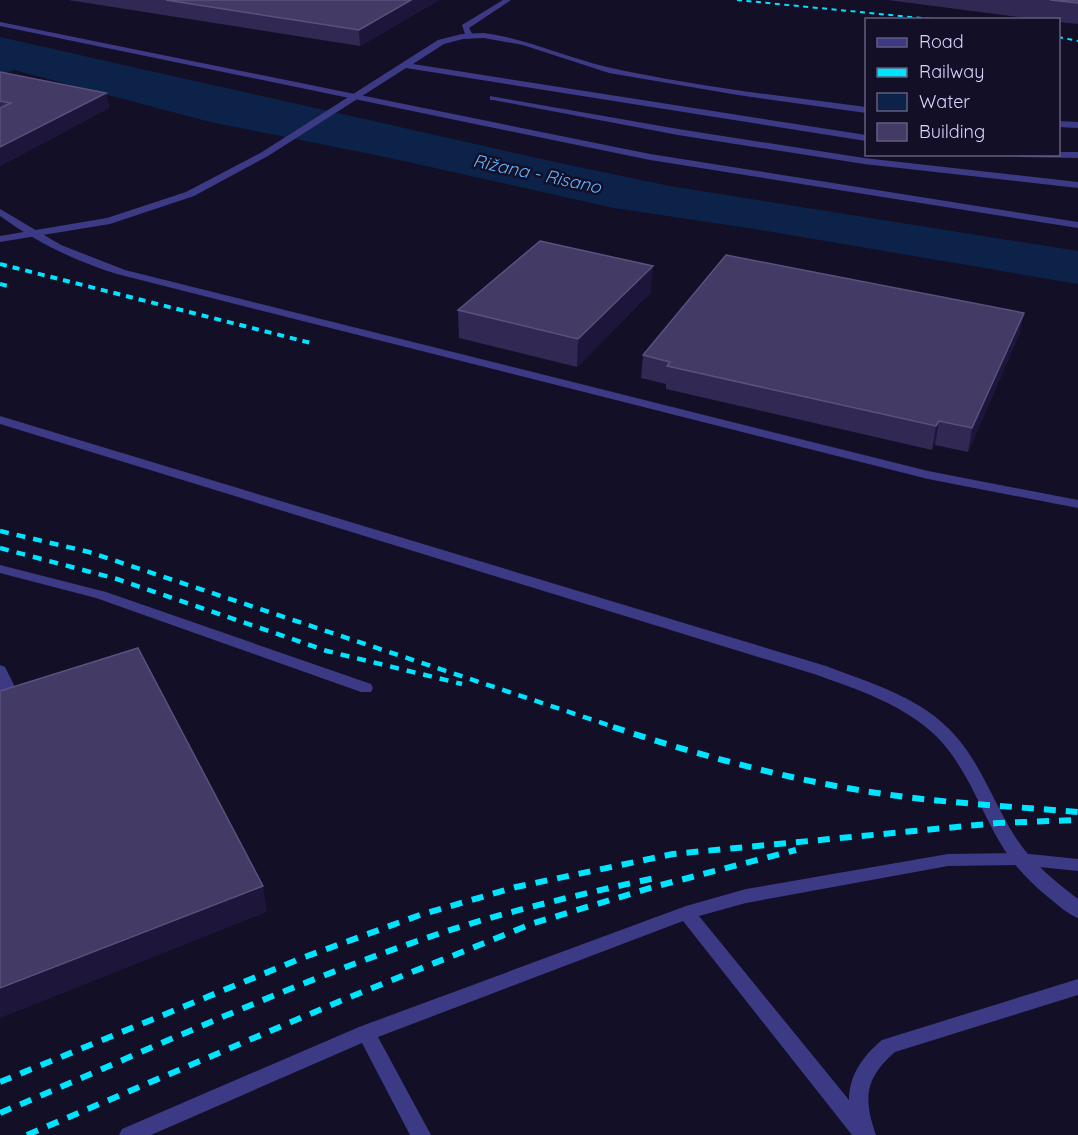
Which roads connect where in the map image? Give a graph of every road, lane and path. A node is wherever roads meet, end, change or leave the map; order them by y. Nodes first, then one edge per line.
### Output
1 (508, 0) edge
2 (0, 24) edge
3 (469, 35) junction
4 (405, 64) junction
5 (494, 98) dead end
6 (865, 110) edge
7 (1060, 124) edge
8 (1078, 125) edge
9 (865, 138) edge
10 (1060, 155) edge
11 (1078, 155) edge
12 (1078, 185) edge
13 (0, 212) edge
14 (1078, 225) edge
15 (33, 236) junction
16 (0, 239) edge
17 (0, 420) edge
18 (1078, 504) edge
19 (0, 569) edge
20 (0, 669) edge
21 (366, 688) dead end
22 (0, 694) edge
23 (1020, 859) junction
24 (1078, 866) edge
25 (1078, 910) edge
26 (686, 913) junction
27 (1078, 987) edge
28 (366, 1033) junction
29 (129, 1135) edge
30 (421, 1135) edge
31 (865, 1135) edge

1 - 3 lane
2 - 14 lane
3 - 4 street
3 - 6 street
4 - 9 street
4 - 15 street
5 - 12 lane
7 - 8 street
10 - 11 street
13 - 15 lane
15 - 16 street
15 - 18 lane
17 - 23 street
19 - 21 lane
20 - 22 lane
23 - 24 lane
23 - 25 street
23 - 26 lane
26 - 28 lane
26 - 31 lane
27 - 31 lane
28 - 29 lane
28 - 30 lane

